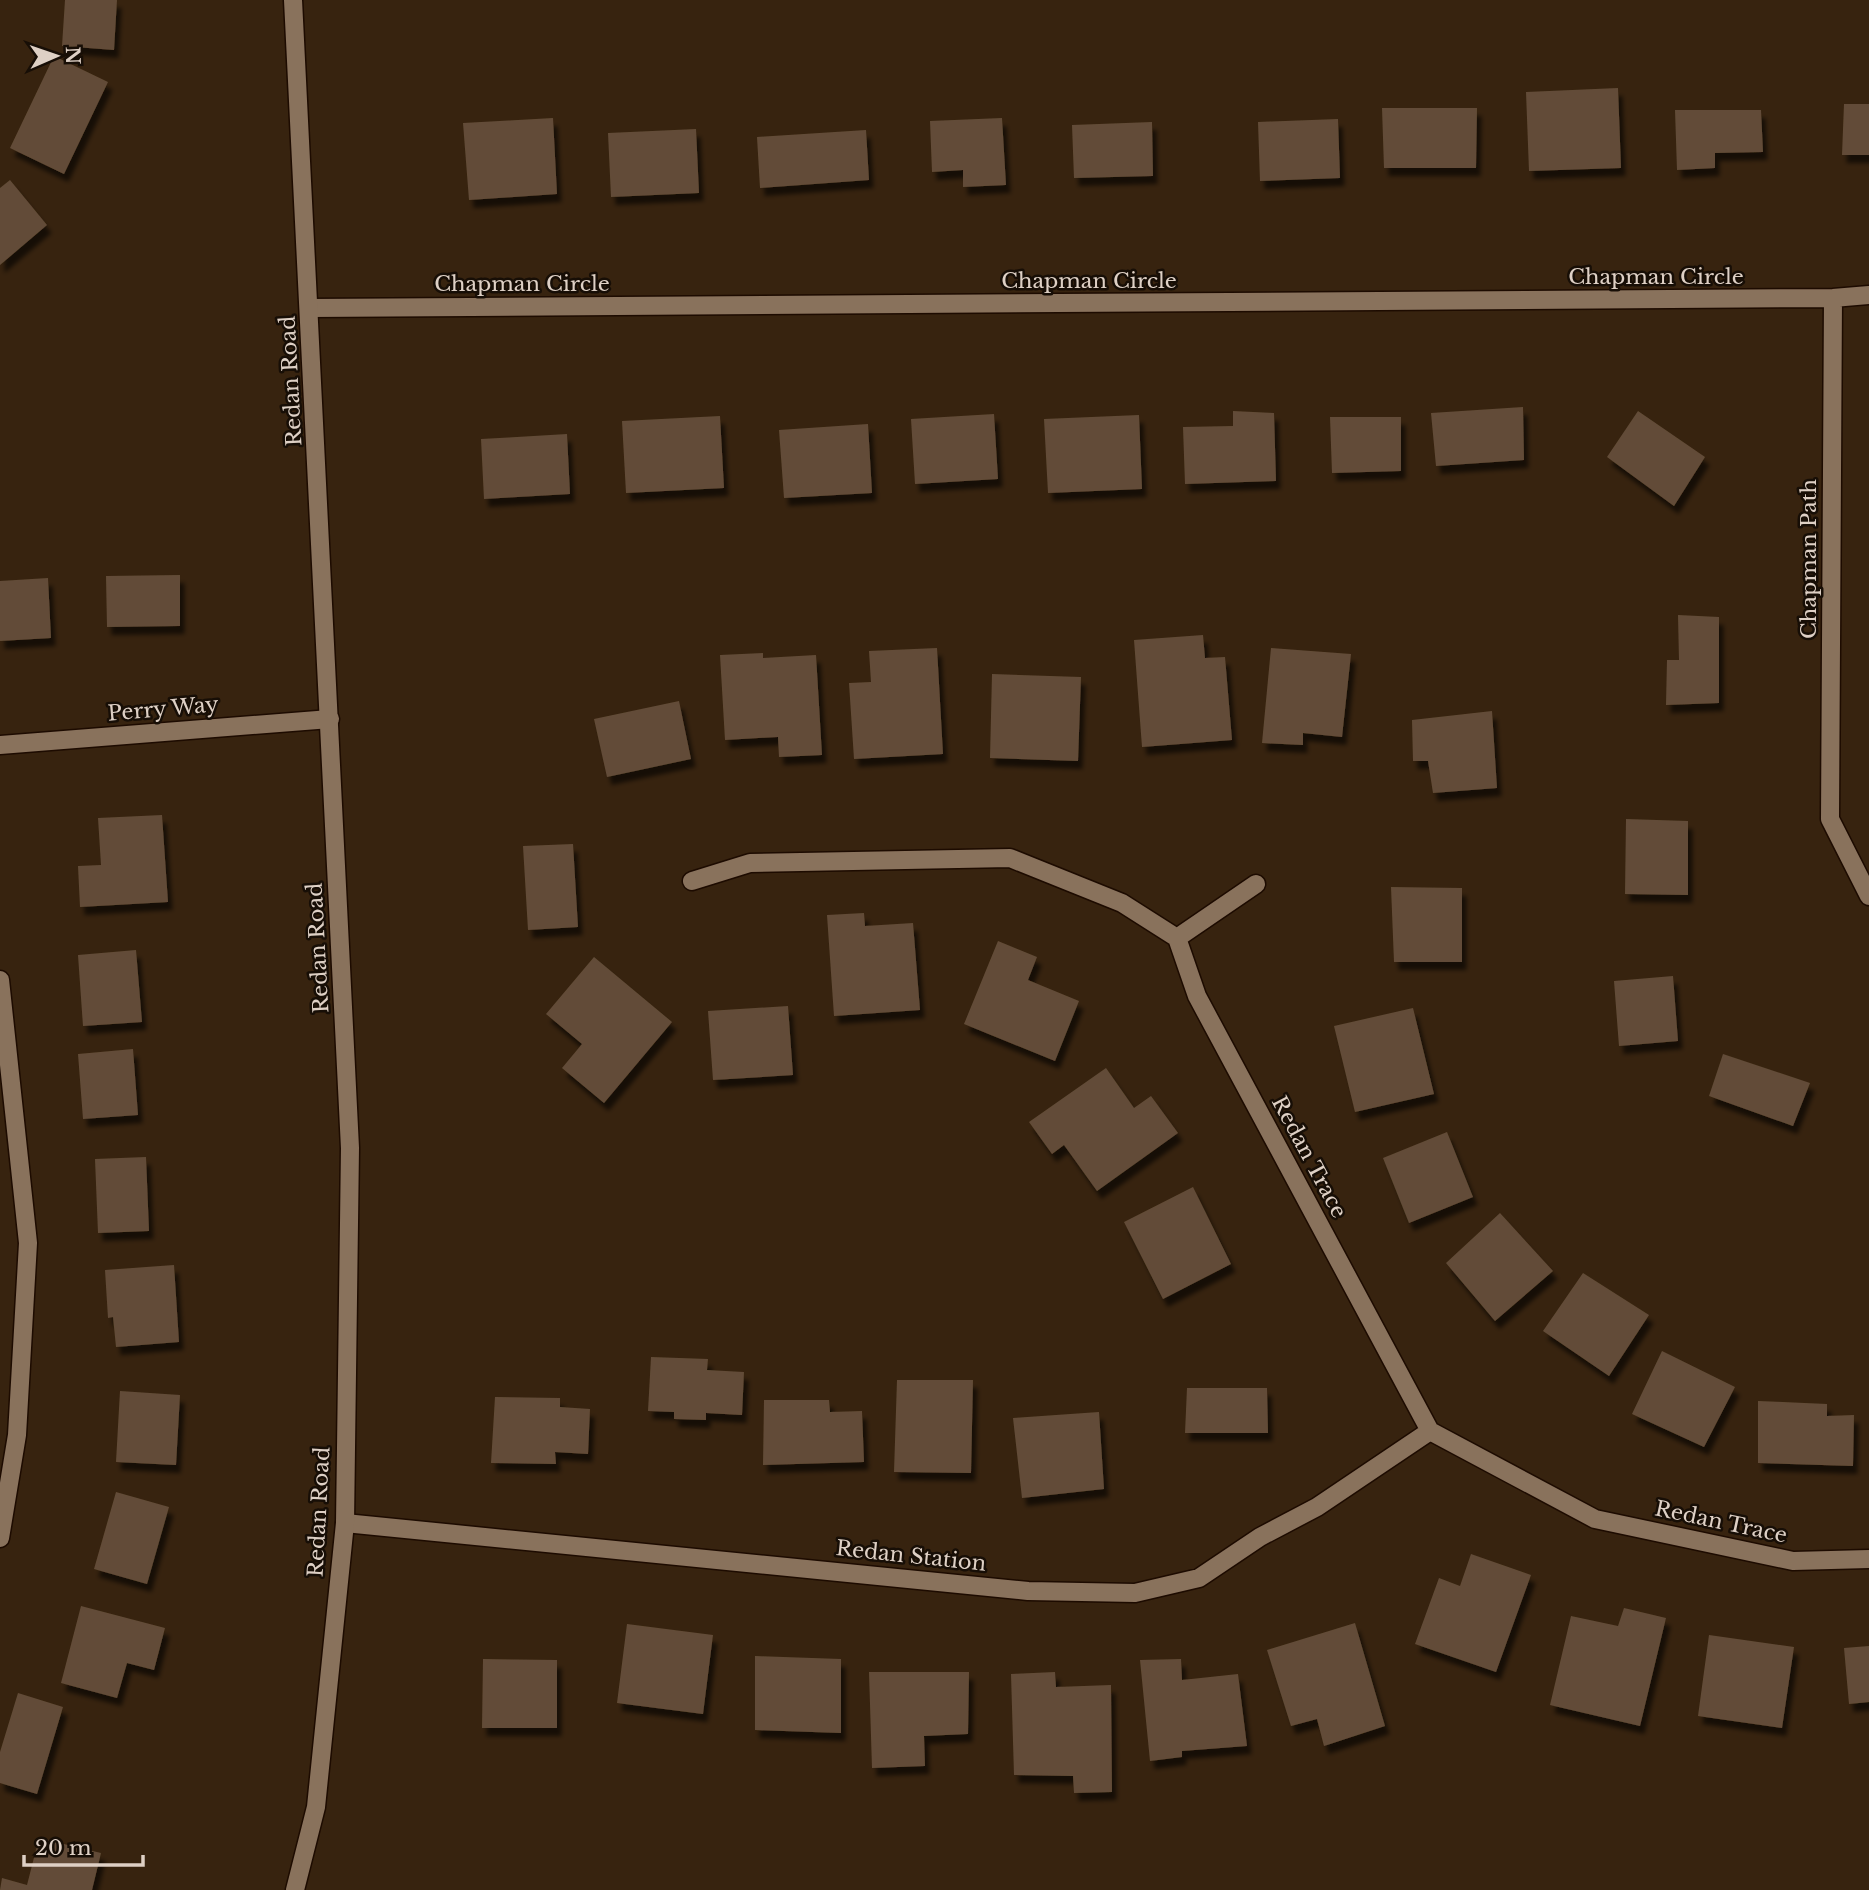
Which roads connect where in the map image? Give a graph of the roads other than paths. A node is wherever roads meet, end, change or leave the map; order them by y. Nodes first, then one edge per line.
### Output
1 (293, 0) edge
2 (1869, 295) edge
3 (1833, 298) junction
4 (310, 308) junction
5 (330, 719) junction
6 (0, 745) edge
7 (692, 881) dead end
8 (1256, 884) dead end
9 (1869, 896) edge
10 (1177, 938) junction
11 (0, 981) edge
12 (1430, 1430) junction
13 (345, 1523) junction
14 (0, 1538) edge
15 (1869, 1559) edge
16 (295, 1890) edge

1 - 4 street, Redan Road
2 - 3 street, Chapman Circle
3 - 4 street, Chapman Circle
3 - 9 street, Chapman Path
4 - 5 street, Redan Road
5 - 6 street, Perry Way
5 - 13 street, Redan Road
7 - 10 street
8 - 10 street
10 - 12 street, Redan Trace
11 - 14 street
12 - 13 street, Redan Station
12 - 15 street, Redan Trace
13 - 16 street, Redan Road

